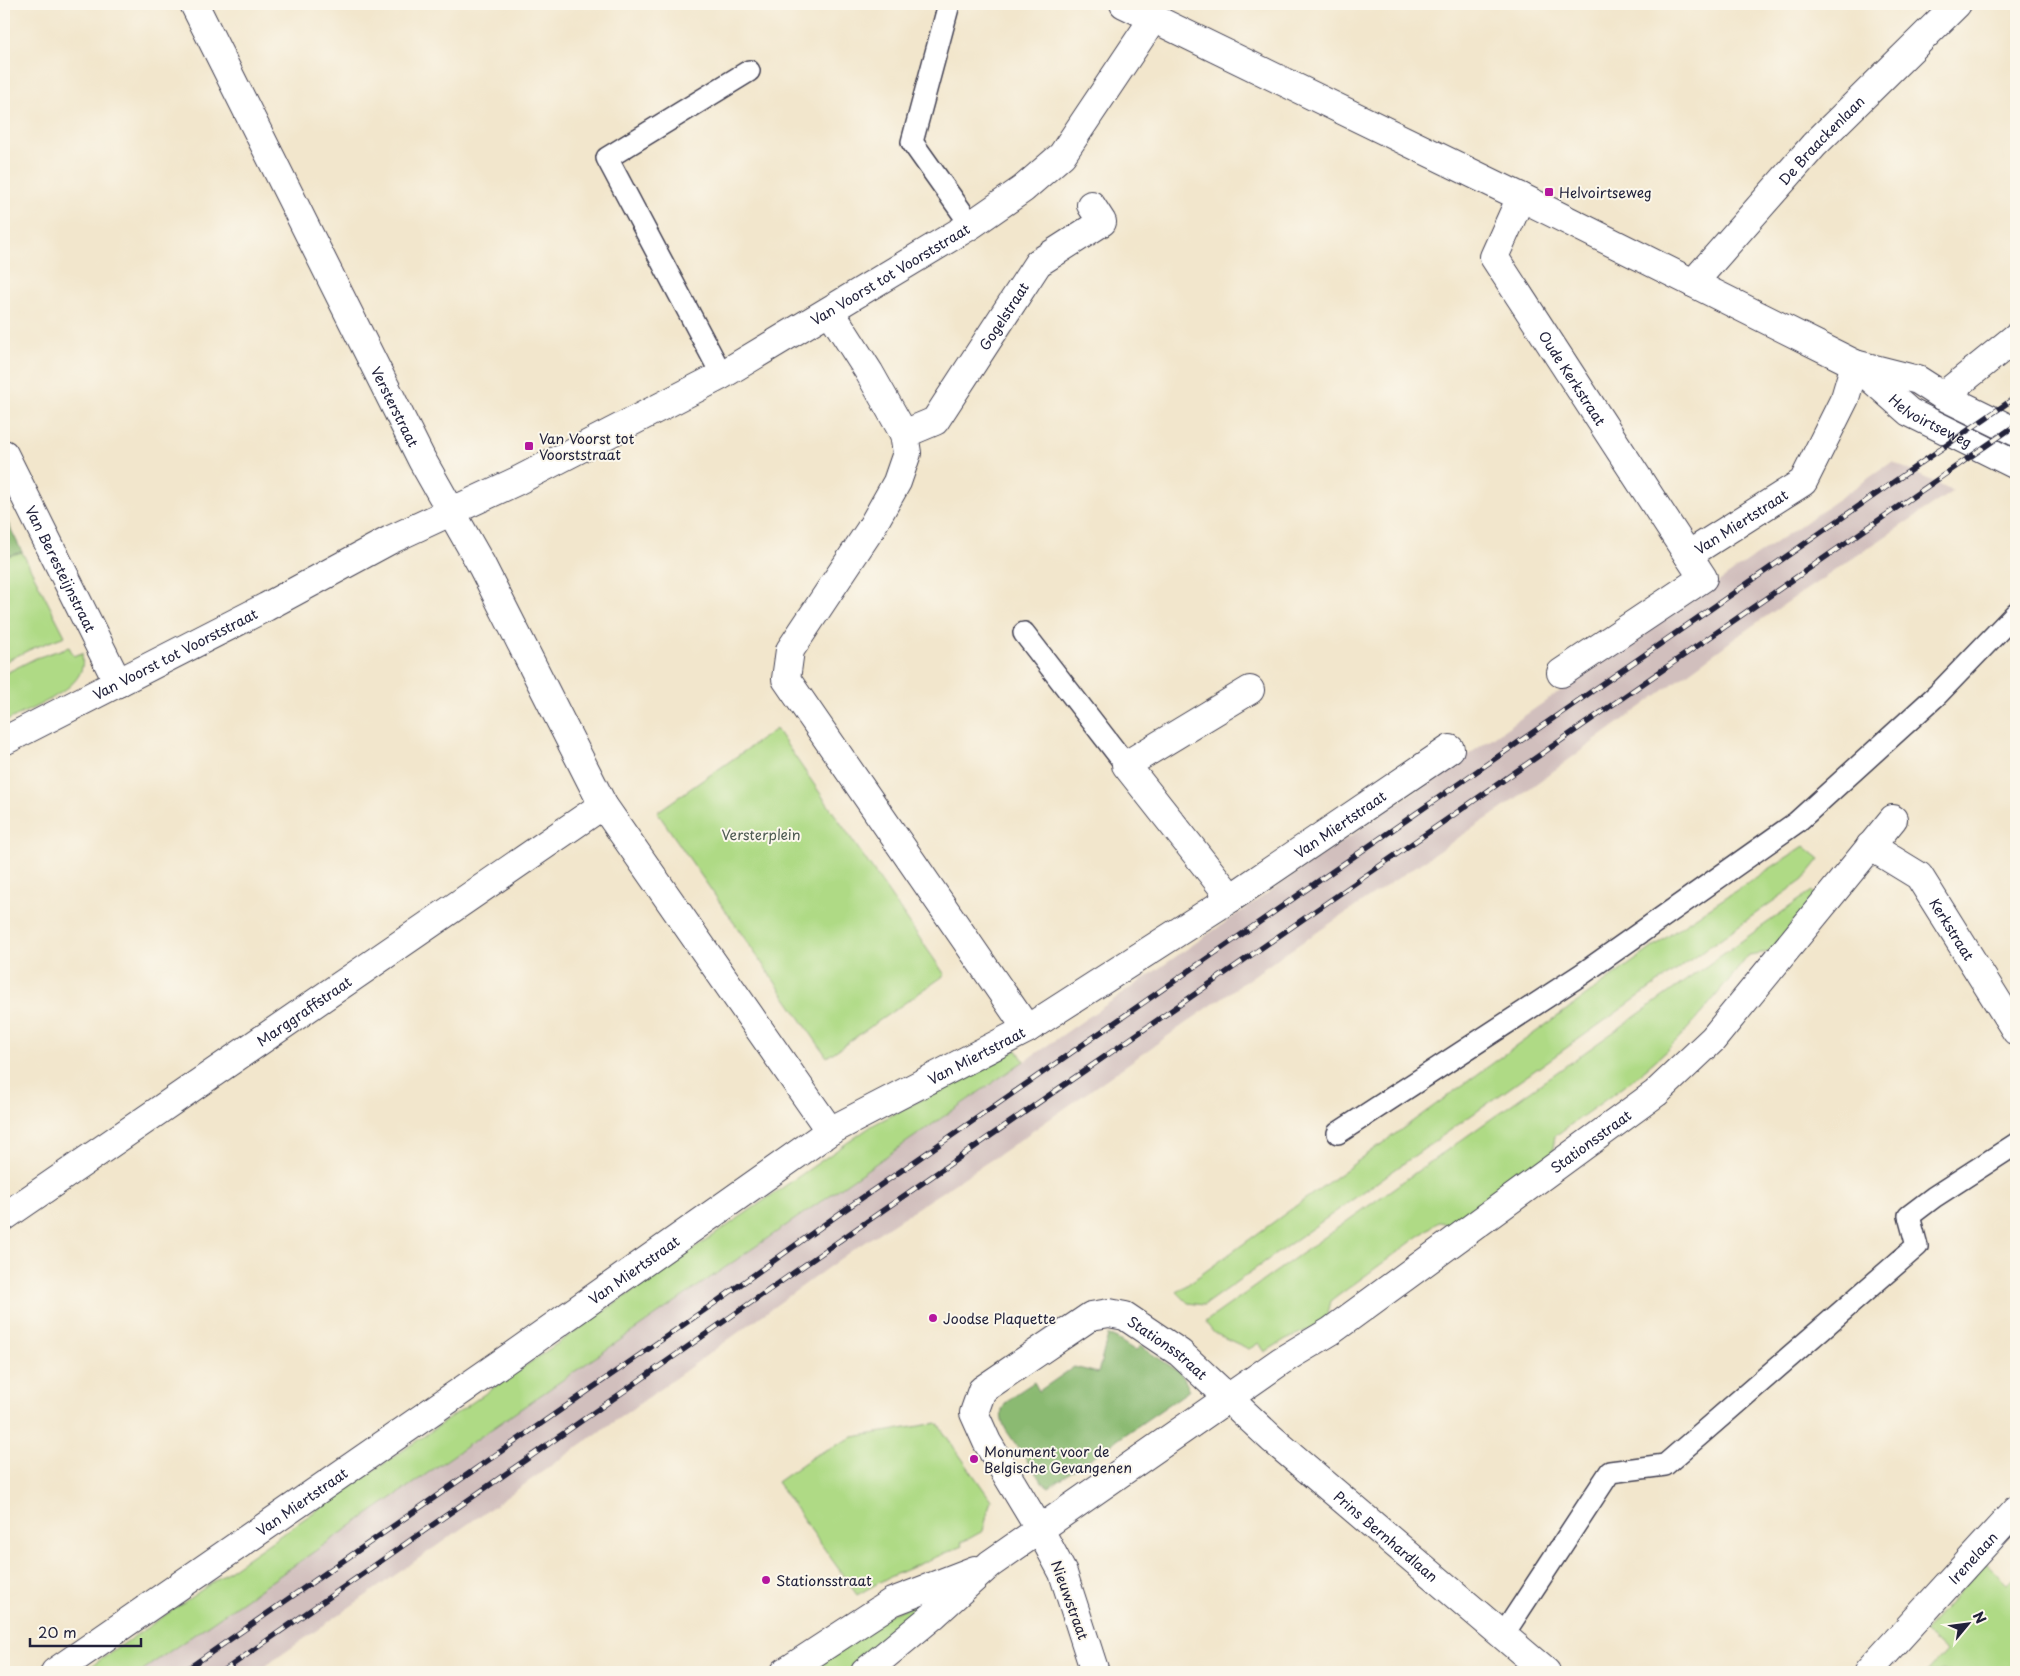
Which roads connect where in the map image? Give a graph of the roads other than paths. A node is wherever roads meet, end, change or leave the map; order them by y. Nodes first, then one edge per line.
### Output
1 (194, 4) edge
2 (949, 4) edge
3 (1124, 4) edge
4 (1956, 4) edge
5 (1153, 19) junction
6 (749, 71) dead end
7 (1521, 197) junction
8 (1091, 205) dead end
9 (972, 225) junction
10 (1693, 283) junction
11 (830, 312) junction
12 (2016, 337) edge
13 (1855, 364) junction
14 (722, 375) junction
15 (1943, 396) junction
16 (2016, 432) edge
17 (904, 434) junction
18 (4, 454) edge
19 (2016, 465) edge
20 (452, 512) junction
21 (1688, 555) junction
22 (2016, 613) edge
23 (1024, 633) dead end
24 (1561, 673) dead end
25 (118, 683) junction
26 (1250, 690) dead end
27 (4, 741) edge
28 (1450, 749) dead end
29 (1126, 765) junction
30 (603, 805) junction
31 (1893, 819) dead end
32 (1870, 846) junction
33 (1231, 898) junction
34 (1027, 1029) junction
35 (2016, 1031) edge
36 (830, 1132) junction
37 (1338, 1133) dead end
38 (2016, 1144) edge
39 (4, 1217) edge
40 (1228, 1398) junction
41 (2016, 1510) edge
42 (1040, 1530) junction
43 (990, 1564) junction
44 (1503, 1635) junction
45 (55, 1672) edge
46 (786, 1672) edge
47 (866, 1672) edge
48 (1095, 1672) edge
49 (1546, 1672) edge
50 (1868, 1672) edge

1 - 20 street, Versterstraat
2 - 9 lane
3 - 5 street, Helvoirtseweg
4 - 10 street, De Braackenlaan
5 - 7 street, Helvoirtseweg
5 - 9 street, Van Voorst tot Voorststraat
6 - 14 lane
7 - 10 street, Helvoirtseweg
7 - 21 street, Oude Kerkstraat
8 - 17 street, Gogelstraat
9 - 11 street, Van Voorst tot Voorststraat
10 - 13 street, Helvoirtseweg
11 - 14 street, Van Voorst tot Voorststraat
11 - 17 street
12 - 15 street
13 - 15 street, Helvoirtseweg
13 - 19 street, Helvoirtseweg
13 - 21 street, Van Miertstraat
14 - 20 street, Van Voorst tot Voorststraat
15 - 16 street, Helvoirtseweg
17 - 34 street
18 - 25 street, Van Beresteijnstraat
20 - 25 street, Van Voorst tot Voorststraat
20 - 30 street, Versterstraat
21 - 24 street, Van Miertstraat
22 - 37 lane
23 - 29 lane
25 - 27 street, Van Voorst tot Voorststraat
26 - 29 street
28 - 33 street, Van Miertstraat
29 - 33 street
30 - 36 street
30 - 39 street, Marggraffstraat
31 - 32 street, Stationsstraat
32 - 35 street, Kerkstraat
32 - 40 street, Stationsstraat
33 - 34 street, Van Miertstraat
34 - 36 street, Van Miertstraat
36 - 45 street, Van Miertstraat
38 - 44 lane
40 - 42 street, Stationsstraat
40 - 42 street, Stationsstraat
40 - 44 street, Prins Bernhardlaan
41 - 50 street, Irenelaan
42 - 43 street, Stationsstraat
42 - 48 street, Nieuwstraat
43 - 46 street, Stationsstraat
43 - 47 street, Stationsstraat
44 - 49 street, Prins Bernhardlaan

